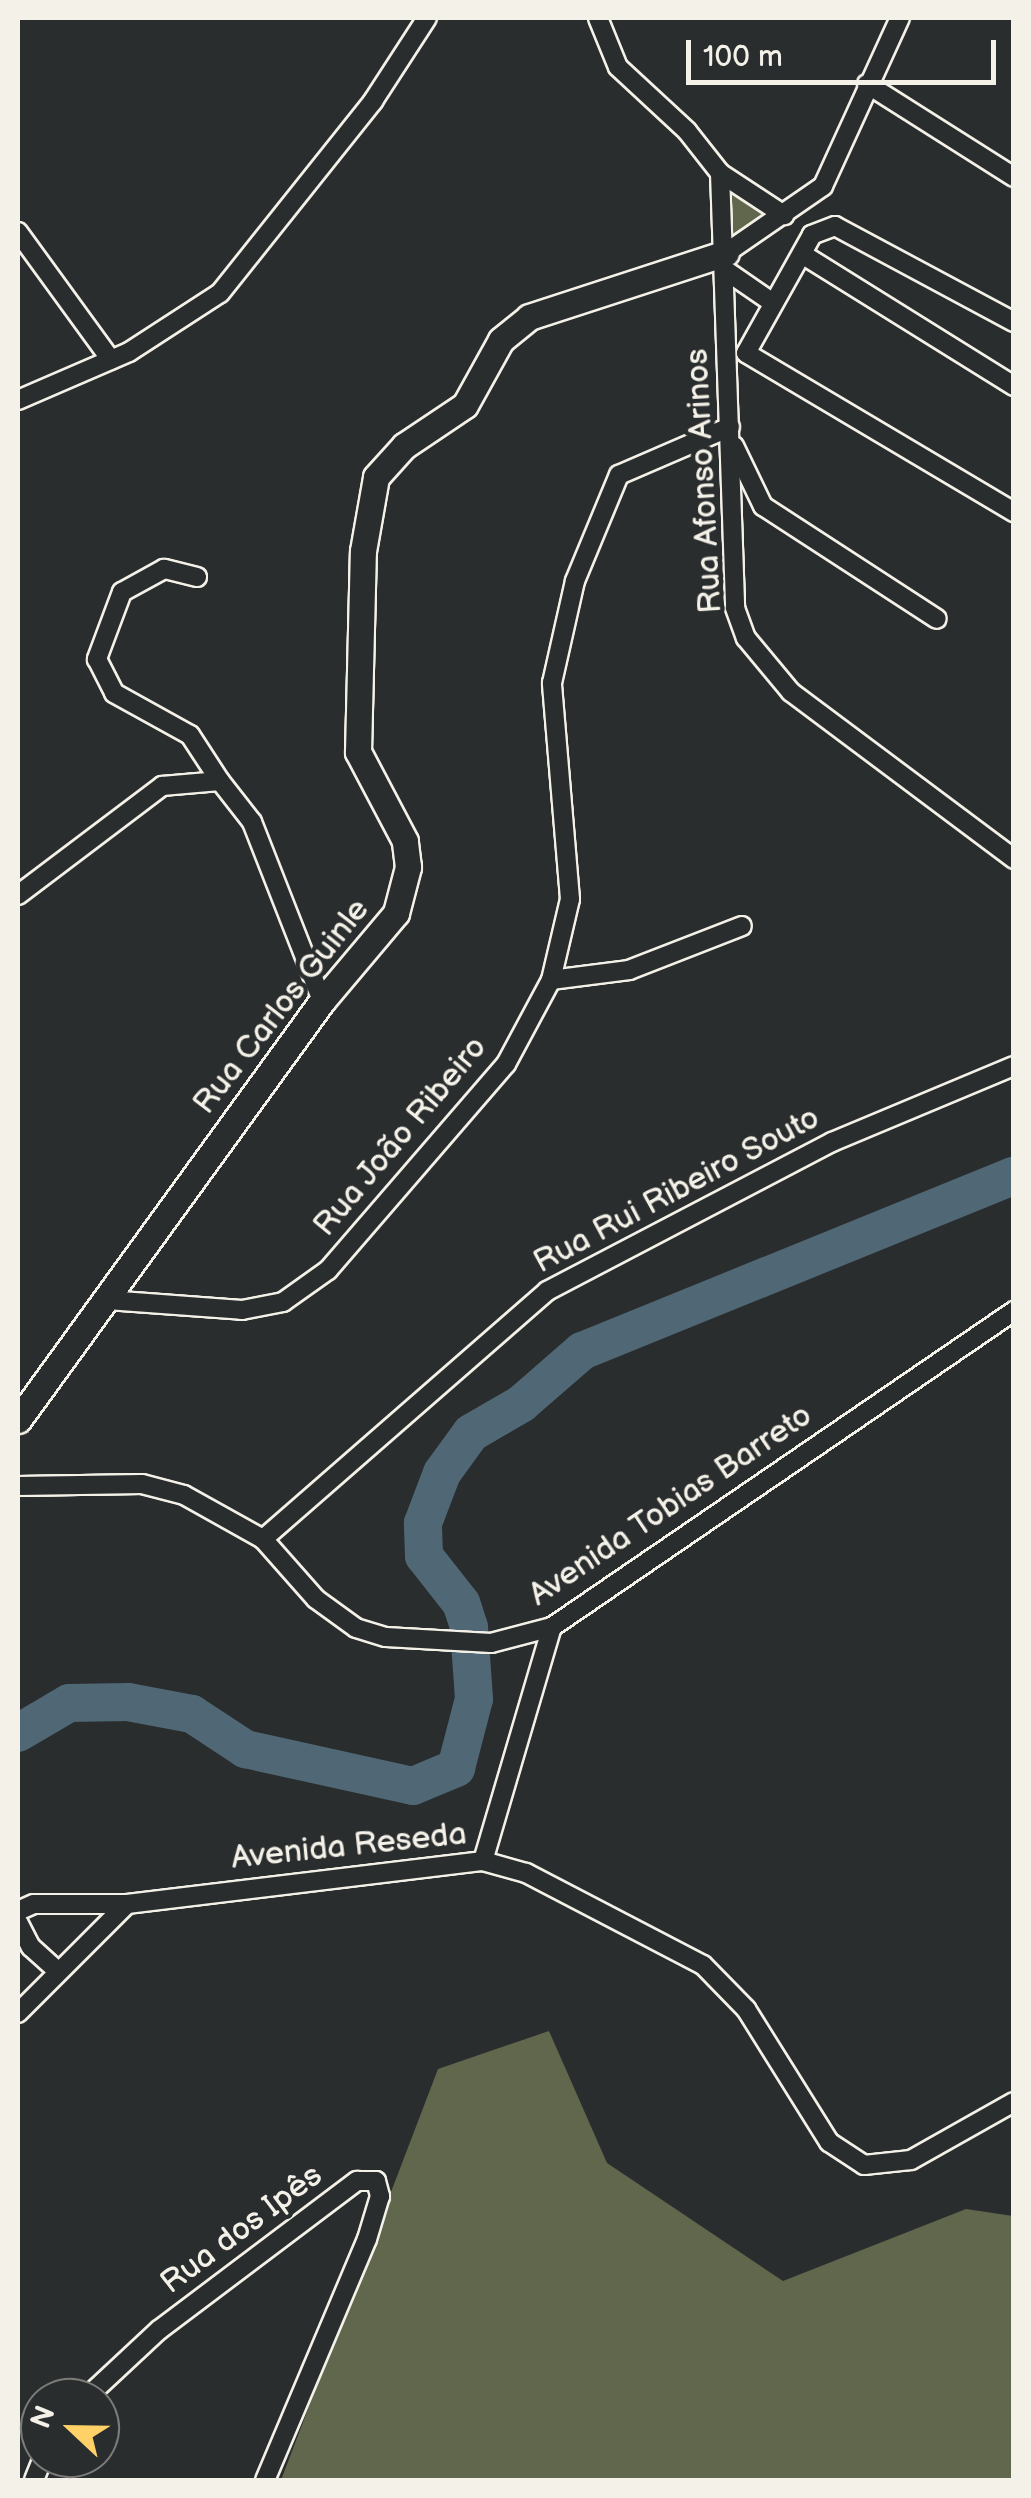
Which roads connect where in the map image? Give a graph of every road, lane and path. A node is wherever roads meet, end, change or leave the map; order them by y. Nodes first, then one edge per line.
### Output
1 (427, 18) edge
2 (598, 18) edge
3 (900, 18) edge
4 (867, 84) junction
5 (720, 173) junction
6 (1014, 177) edge
7 (784, 214) junction
8 (18, 232) edge
9 (802, 254) junction
10 (727, 262) junction
11 (770, 301) junction
12 (1014, 322) edge
13 (111, 360) junction
14 (1014, 386) edge
15 (18, 400) edge
16 (730, 432) junction
17 (1014, 512) edge
18 (196, 577) dead end
19 (938, 619) dead end
20 (220, 782) junction
21 (1014, 858) edge
22 (18, 896) edge
23 (742, 926) dead end
24 (550, 980) junction
25 (322, 1001) junction
26 (1014, 1066) edge
27 (107, 1300) junction
28 (1014, 1310) edge
29 (18, 1420) edge
30 (18, 1486) edge
31 (264, 1538) junction
32 (552, 1627) junction
33 (483, 1862) junction
34 (127, 1904) junction
35 (18, 1911) edge
36 (18, 1922) edge
37 (58, 1972) junction
38 (18, 2013) edge
39 (1014, 2102) edge
40 (107, 2378) edge
41 (265, 2480) edge

1 - 13 street
2 - 5 street
3 - 4 street
4 - 6 street
4 - 7 street
5 - 7 street
5 - 10 street, Rua Afonso Arinos
7 - 10 street
8 - 13 street
9 - 11 street
9 - 12 street
9 - 14 street
10 - 11 street
10 - 16 street, Rua Afonso Arinos
10 - 25 street, Rua Carlos Guinle
11 - 17 street
13 - 15 street
16 - 19 street
16 - 21 street, Rua Afonso Arinos
16 - 24 street, Rua João Ribeiro
18 - 20 street
20 - 22 street
20 - 25 street
23 - 24 street
24 - 27 street, Rua João Ribeiro
25 - 27 street, Rua Carlos Guinle
26 - 31 street, Rua Rui Ribeiro Souto
27 - 29 street, Rua Carlos Guinle
28 - 32 street, Avenida Tobias Barreto
30 - 31 street, Avenida Tobias Barreto
31 - 32 street, Avenida Tobias Barreto
32 - 33 street
33 - 34 street, Avenida Reseda
33 - 39 street, Avenida Reseda
34 - 35 street, Avenida Reseda
34 - 37 street
36 - 37 street
37 - 38 street
40 - 41 street, Rua dos Ipês

